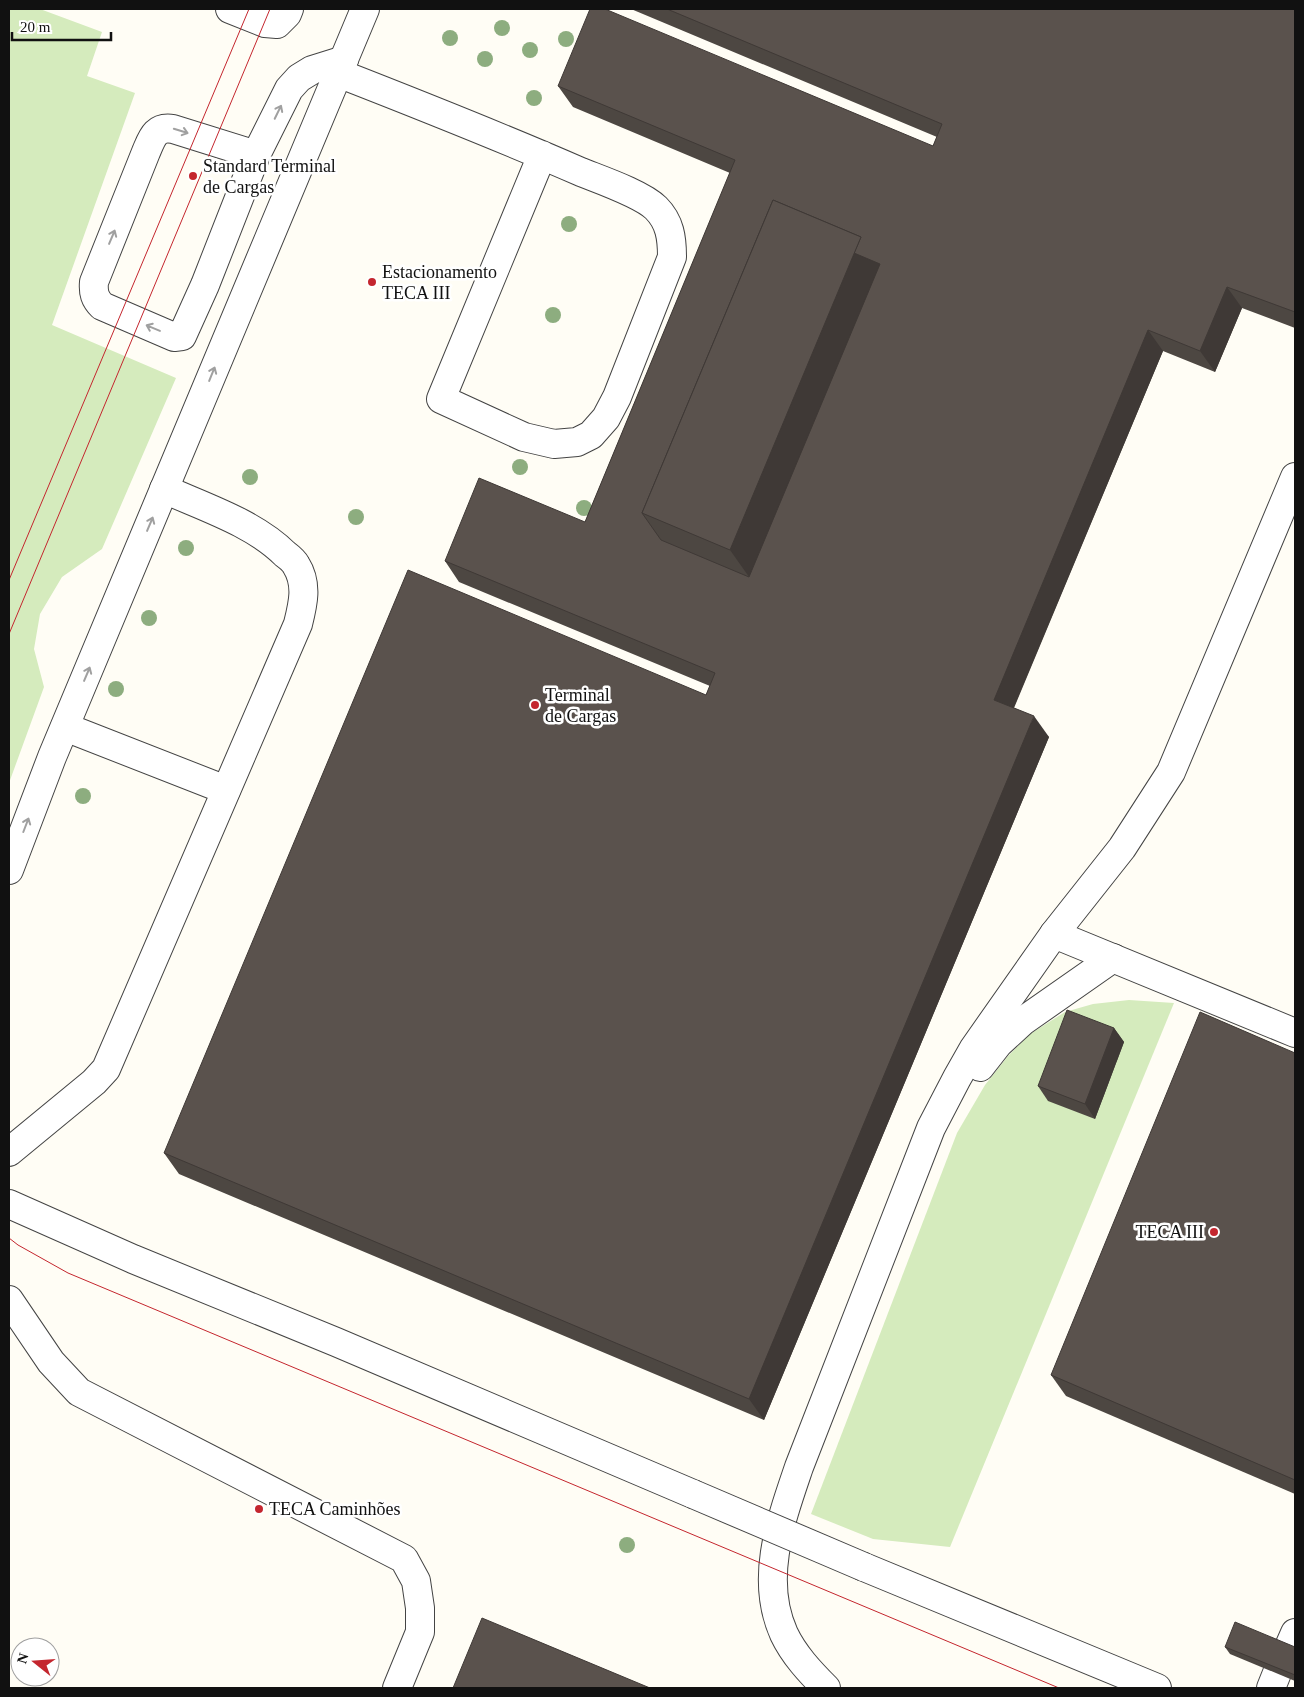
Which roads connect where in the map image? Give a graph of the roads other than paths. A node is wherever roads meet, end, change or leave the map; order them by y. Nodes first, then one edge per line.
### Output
1 (230, 9) edge
2 (289, 9) edge
3 (365, 9) edge
4 (341, 66) junction
5 (256, 155) junction
6 (542, 155) junction
7 (190, 320) junction
8 (224, 346) junction
9 (1295, 477) edge
10 (164, 489) junction
11 (65, 727) junction
12 (226, 790) junction
13 (9, 870) edge
14 (1054, 934) junction
15 (1114, 958) junction
16 (1295, 1032) edge
17 (931, 1128) junction
18 (9, 1152) edge
19 (9, 1204) edge
20 (9, 1300) edge
21 (397, 1688) edge
22 (826, 1688) edge
23 (1157, 1688) edge

1 - 2 street
3 - 4 street
5 -> 4 street
4 - 6 street
4 - 8 street
5 - 7 street
7 -> 5 street
6 - 6 street
7 - 8 street
10 -> 8 street
9 - 14 street
11 -> 10 street
10 - 12 street
11 - 12 street
13 -> 11 street
12 - 18 street
14 - 15 street
14 - 17 street
15 - 16 street
15 - 17 street
17 - 22 street
19 - 23 street, bridge
20 - 21 street

